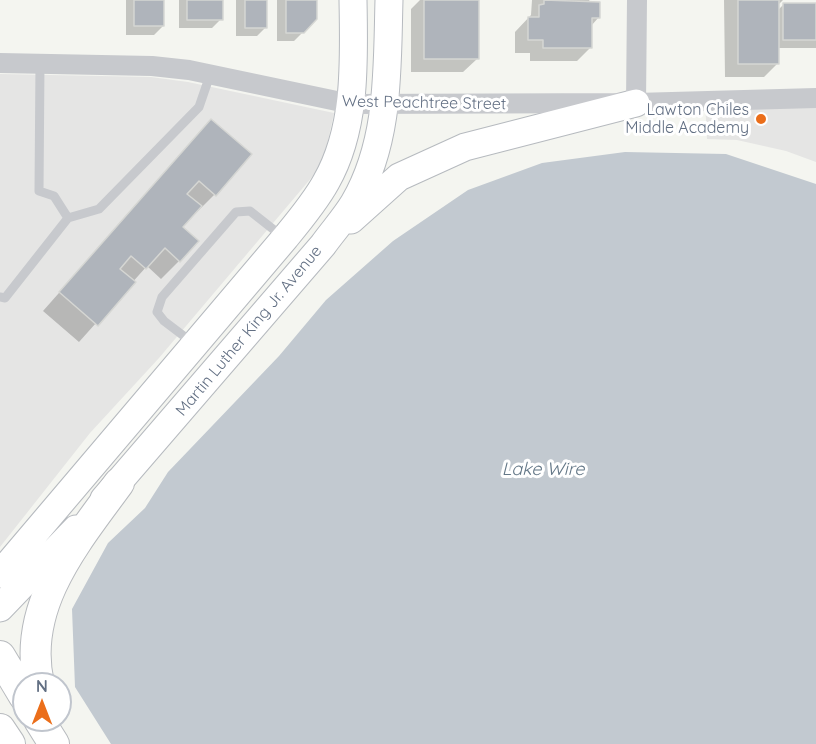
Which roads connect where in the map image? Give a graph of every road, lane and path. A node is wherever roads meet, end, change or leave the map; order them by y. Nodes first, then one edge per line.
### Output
1 (353, 0) edge
2 (388, 0) edge
3 (637, 0) edge
4 (0, 63) edge
5 (40, 63) junction
6 (210, 75) junction
7 (816, 98) edge
8 (636, 103) junction
9 (351, 104) junction
10 (386, 105) junction
11 (68, 218) junction
12 (285, 238) junction
13 (323, 244) junction
14 (0, 297) edge
15 (195, 344) junction
16 (119, 483) junction
17 (0, 574) edge
18 (0, 608) edge
19 (0, 656) edge
20 (36, 672) edge
21 (12, 676) edge
22 (0, 729) edge
23 (10, 744) edge

1 - 9 main road, Martin Luther King Jr. Avenue
2 - 10 main road, Martin Luther King Jr. Avenue
3 - 8 street
4 - 5 street, West Peachtree Street
5 - 6 street, West Peachtree Street
5 - 11 lane
6 - 9 street, West Peachtree Street
6 - 11 lane
7 - 8 street, West Peachtree Street
8 - 10 street, West Peachtree Street
8 - 13 main road
9 - 10 street, West Peachtree Street
9 - 12 main road, Martin Luther King Jr. Avenue
10 - 13 main road, Martin Luther King Jr. Avenue
11 - 14 lane
12 - 15 main road, Martin Luther King Jr. Avenue
12 - 15 lane
13 - 16 main road, Martin Luther King Jr. Avenue
15 - 17 main road, Martin Luther King Jr. Avenue
16 - 18 main road, Martin Luther King Jr. Avenue
16 - 20 main road
19 - 21 main road
22 - 23 main road

